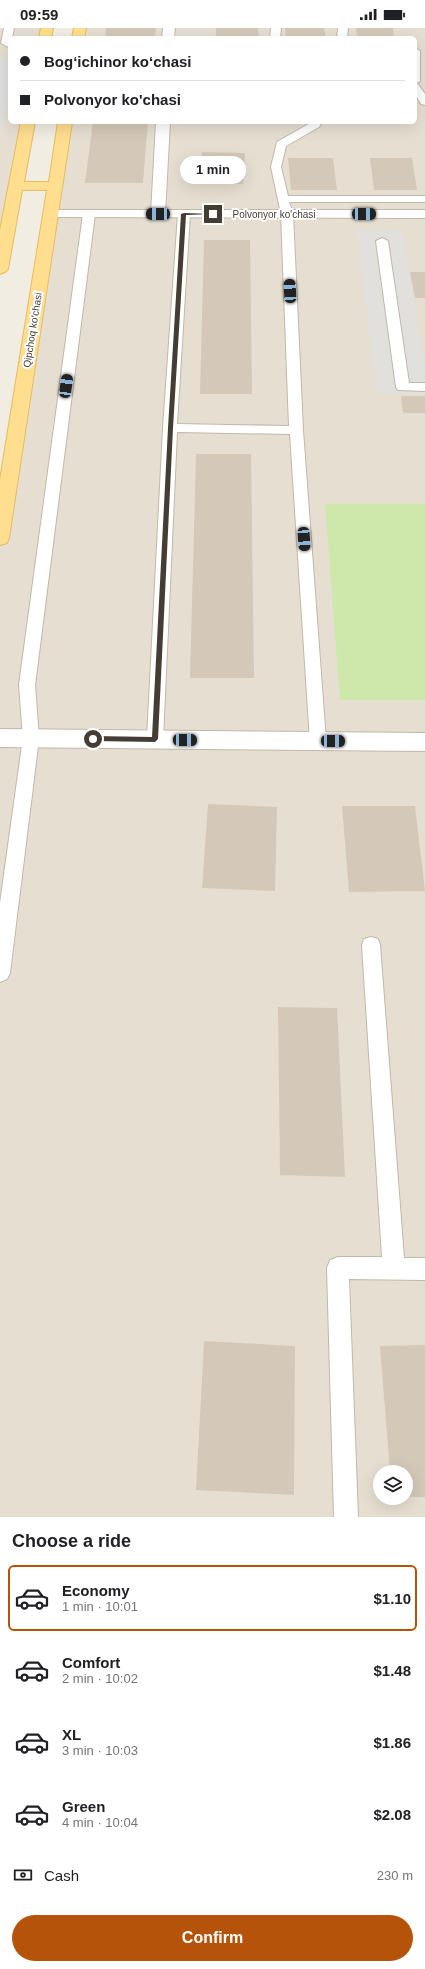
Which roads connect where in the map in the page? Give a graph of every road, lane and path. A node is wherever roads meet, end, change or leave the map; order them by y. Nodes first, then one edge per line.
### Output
1 (10, 28) edge
2 (8, 44) edge
3 (417, 89) edge
4 (425, 102) edge
5 (28, 124) edge
6 (65, 124) edge
7 (163, 124) edge
8 (315, 124) edge
9 (16, 186) junction
10 (55, 186) junction
11 (425, 198) edge
12 (282, 199) junction
13 (51, 214) junction
14 (89, 214) junction
15 (158, 214) junction
16 (184, 214) junction
17 (287, 214) junction
18 (425, 214) edge
19 (382, 241) dead end
20 (0, 269) edge
21 (425, 387) edge
22 (170, 428) junction
23 (296, 430) junction
24 (0, 538) edge
25 (0, 738) edge
26 (31, 738) junction
27 (155, 739) junction
28 (318, 741) junction
29 (425, 742) edge
30 (371, 945) dead end
31 (0, 973) edge
32 (394, 1268) junction
33 (425, 1269) edge
34 (346, 1517) edge

1 - 2 lane
3 - 4 lane
5 - 9 main road
6 - 10 main road, Qipchoq ko'chasi
7 - 15 street
8 - 12 lane
9 - 10 main road
9 - 20 main road
10 - 13 main road, Qipchoq ko'chasi
11 - 12 lane
12 - 17 lane
13 - 14 street, Polvonyor ko'chasi
13 - 24 main road, Qipchoq ko'chasi
14 - 15 street, Polvonyor ko'chasi
14 - 26 lane
15 - 16 street, Polvonyor ko'chasi
16 - 17 street, Polvonyor ko'chasi
16 - 22 lane
17 - 18 street, Polvonyor ko'chasi
17 - 23 lane
19 - 21 lane
22 - 23 lane
22 - 27 lane
23 - 28 lane
25 - 26 street
26 - 27 street
26 - 31 lane
27 - 28 street
28 - 29 street
30 - 32 lane
32 - 33 lane
32 - 34 lane

